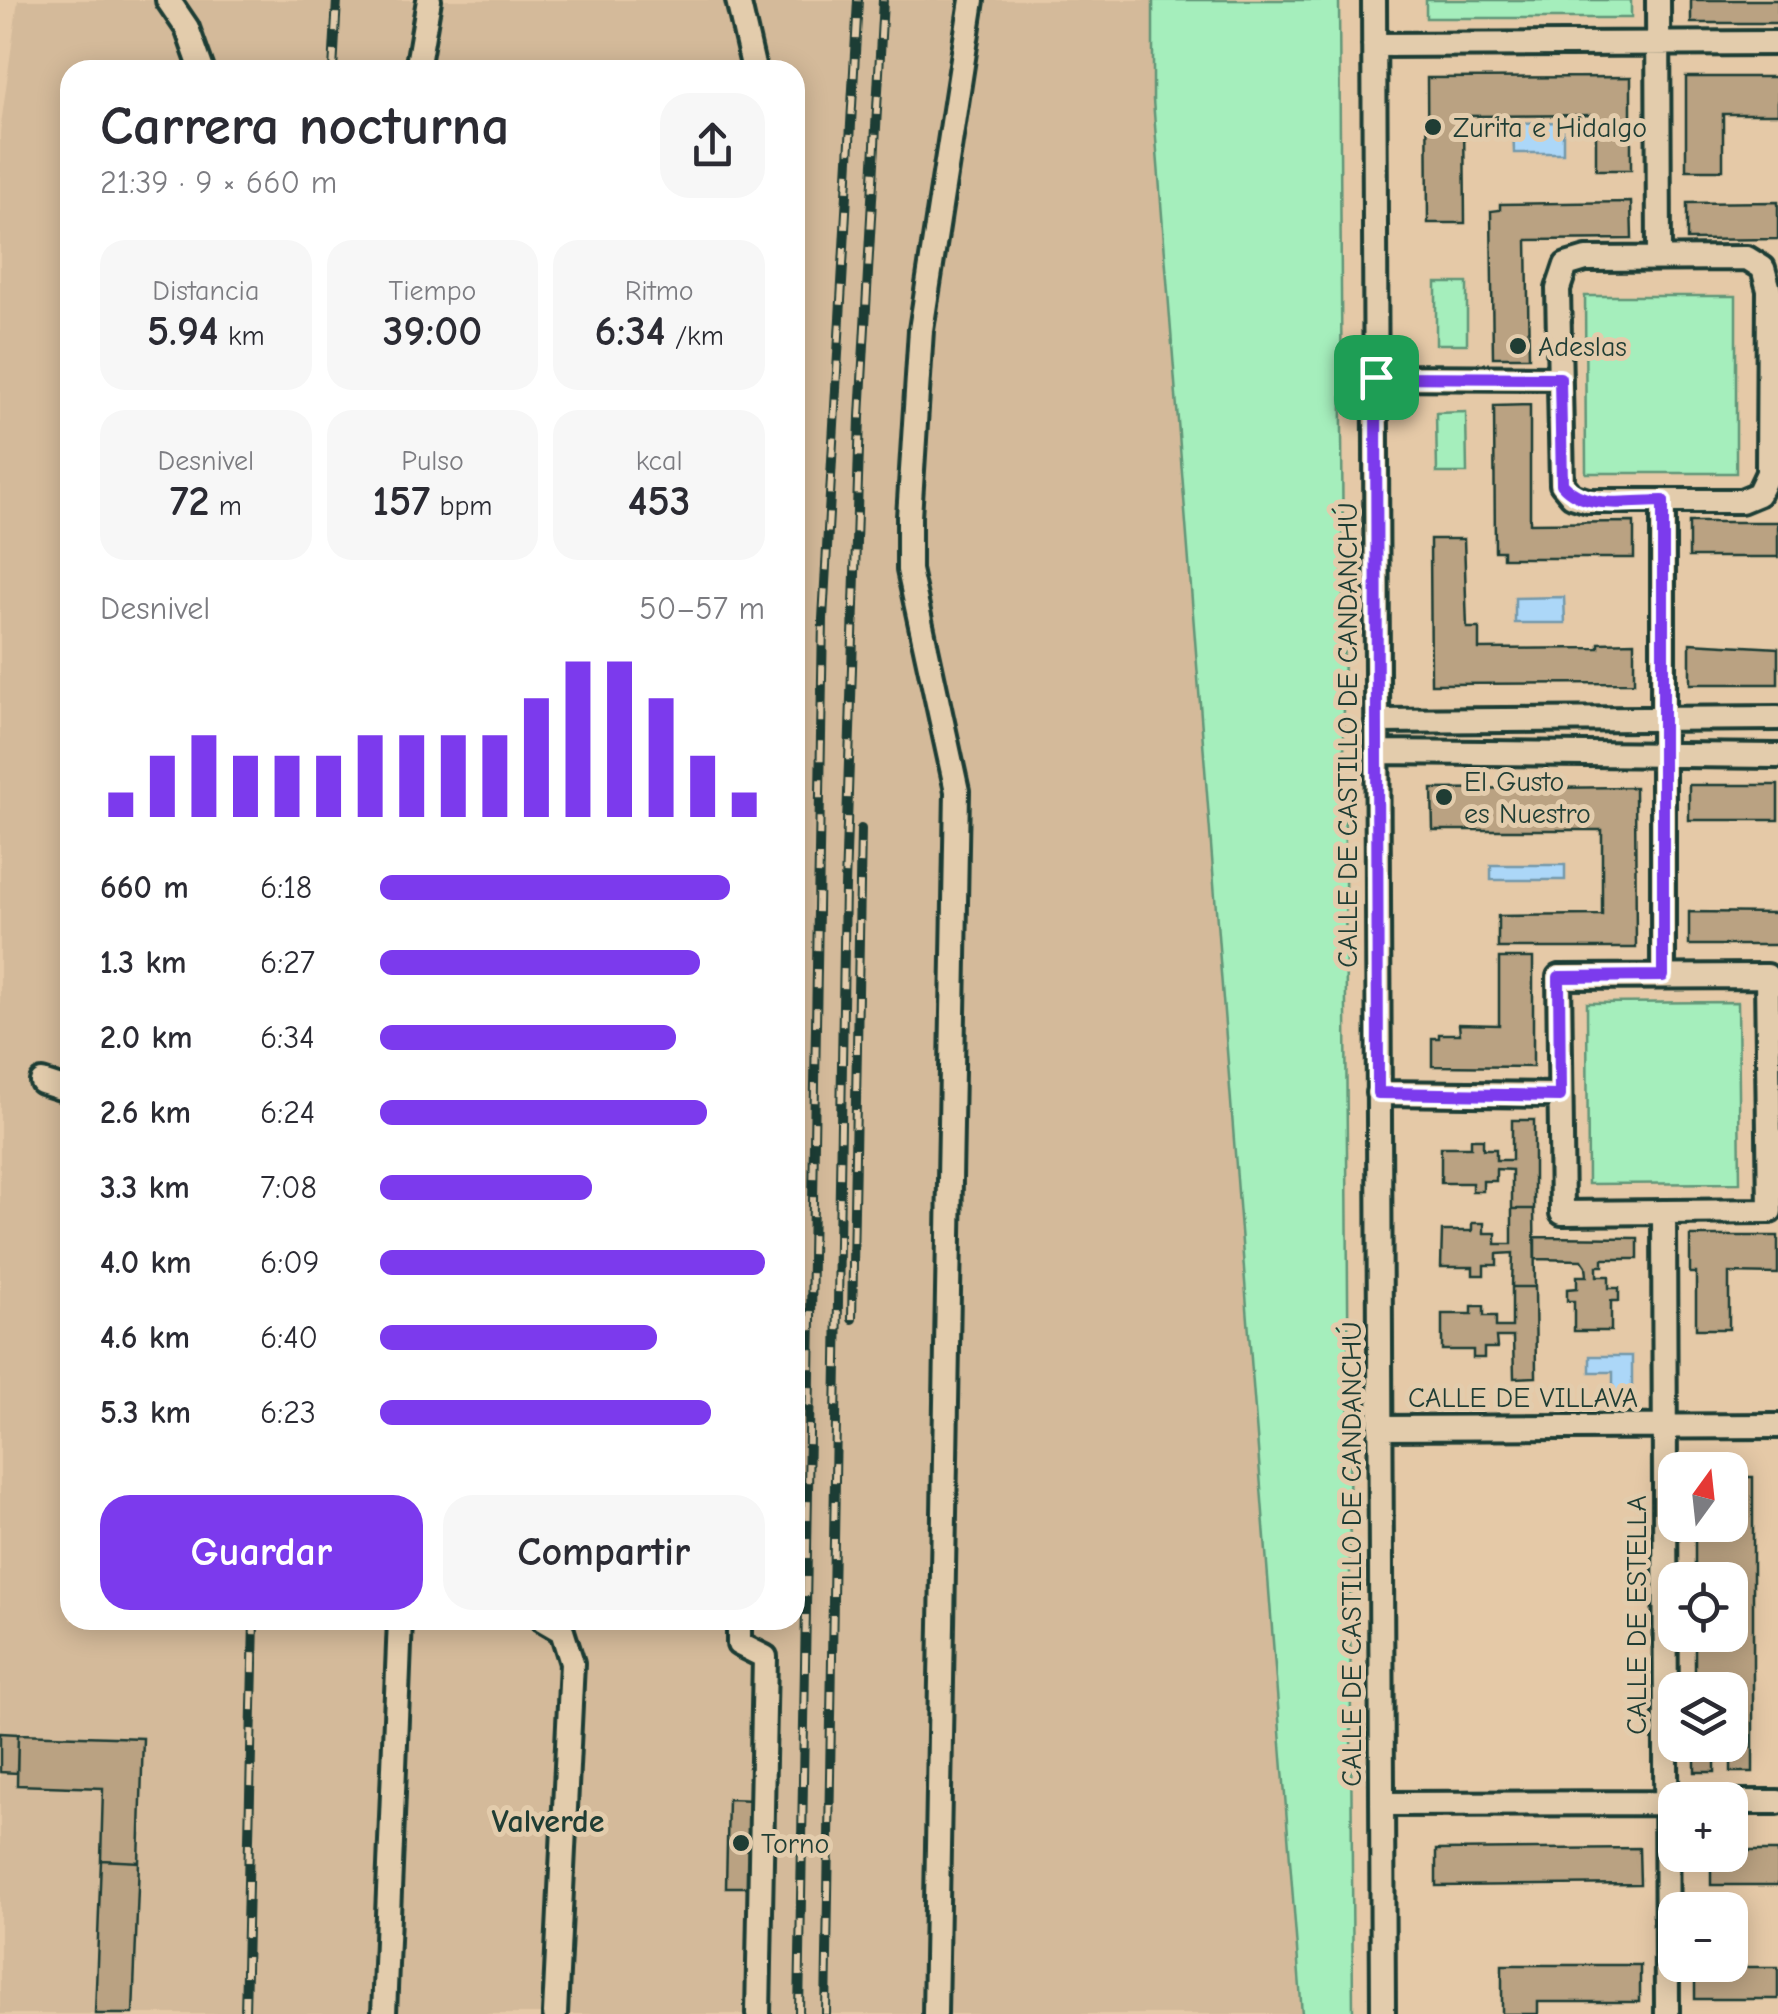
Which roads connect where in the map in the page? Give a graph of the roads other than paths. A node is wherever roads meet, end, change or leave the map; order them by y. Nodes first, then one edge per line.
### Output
1 (168, 0) edge
2 (429, 0) edge
3 (738, 0) edge
4 (972, 0) edge
5 (1374, 0) edge
6 (1658, 0) edge
7 (1778, 43) edge
8 (1659, 44) junction
9 (1374, 45) junction
10 (198, 60) edge
11 (418, 60) edge
12 (752, 60) edge
13 (1659, 258) junction
14 (1376, 377) junction
15 (1560, 378) junction
16 (1773, 378) edge
17 (1663, 501) junction
18 (1661, 718) junction
19 (1778, 718) edge
20 (1377, 721) junction
21 (1376, 752) junction
22 (1662, 756) junction
23 (1778, 756) edge
24 (1663, 976) junction
25 (42, 1082) dead end
26 (60, 1087) edge
27 (1773, 1092) edge
28 (1378, 1093) junction
29 (1560, 1096) junction
30 (1664, 1212) junction
31 (1665, 1426) junction
32 (1778, 1426) edge
33 (1380, 1428) junction
34 (400, 1630) edge
35 (560, 1630) edge
36 (739, 1630) edge
37 (1671, 1782) edge
38 (1748, 1802) edge
39 (1778, 1802) edge
40 (1658, 1803) edge
41 (1382, 1804) junction
42 (1670, 1872) edge
43 (384, 2014) edge
44 (555, 2014) edge
45 (758, 2014) edge
46 (936, 2014) edge
47 (1383, 2014) edge
48 (1667, 2014) edge

1 - 10 street
2 - 11 street
3 - 12 street
4 - 46 street
5 - 9 street, CALLE DE CASTILLO DE CANDANCHÚ
6 - 8 street
7 - 8 street
8 - 9 street
8 - 13 street
9 - 14 street, CALLE DE CASTILLO DE CANDANCHÚ
13 - 15 street
13 - 16 street
14 - 15 street
14 - 20 street, CALLE DE CASTILLO DE CANDANCHÚ
15 - 17 street
16 - 17 street
17 - 18 street
18 - 19 street
18 - 20 street
18 - 22 street
20 - 21 street, CALLE DE CASTILLO DE CANDANCHÚ
21 - 22 street
21 - 28 street, CALLE DE CASTILLO DE CANDANCHÚ
22 - 23 street
22 - 24 street
24 - 27 street
24 - 29 street
25 - 26 street
27 - 30 street
28 - 29 street
28 - 33 street, CALLE DE CASTILLO DE CANDANCHÚ
29 - 30 street
30 - 31 street, CALLE DE VILLAVA
31 - 32 street, CALLE DE VILLAVA
31 - 33 street, CALLE DE VILLAVA
31 - 37 street, CALLE DE ESTELLA
33 - 41 street, CALLE DE CASTILLO DE CANDANCHÚ
34 - 43 street
35 - 44 street
36 - 45 street
38 - 39 street
40 - 41 street
41 - 47 street, CALLE DE CASTILLO DE CANDANCHÚ
42 - 48 street, CALLE DE ESTELLA

